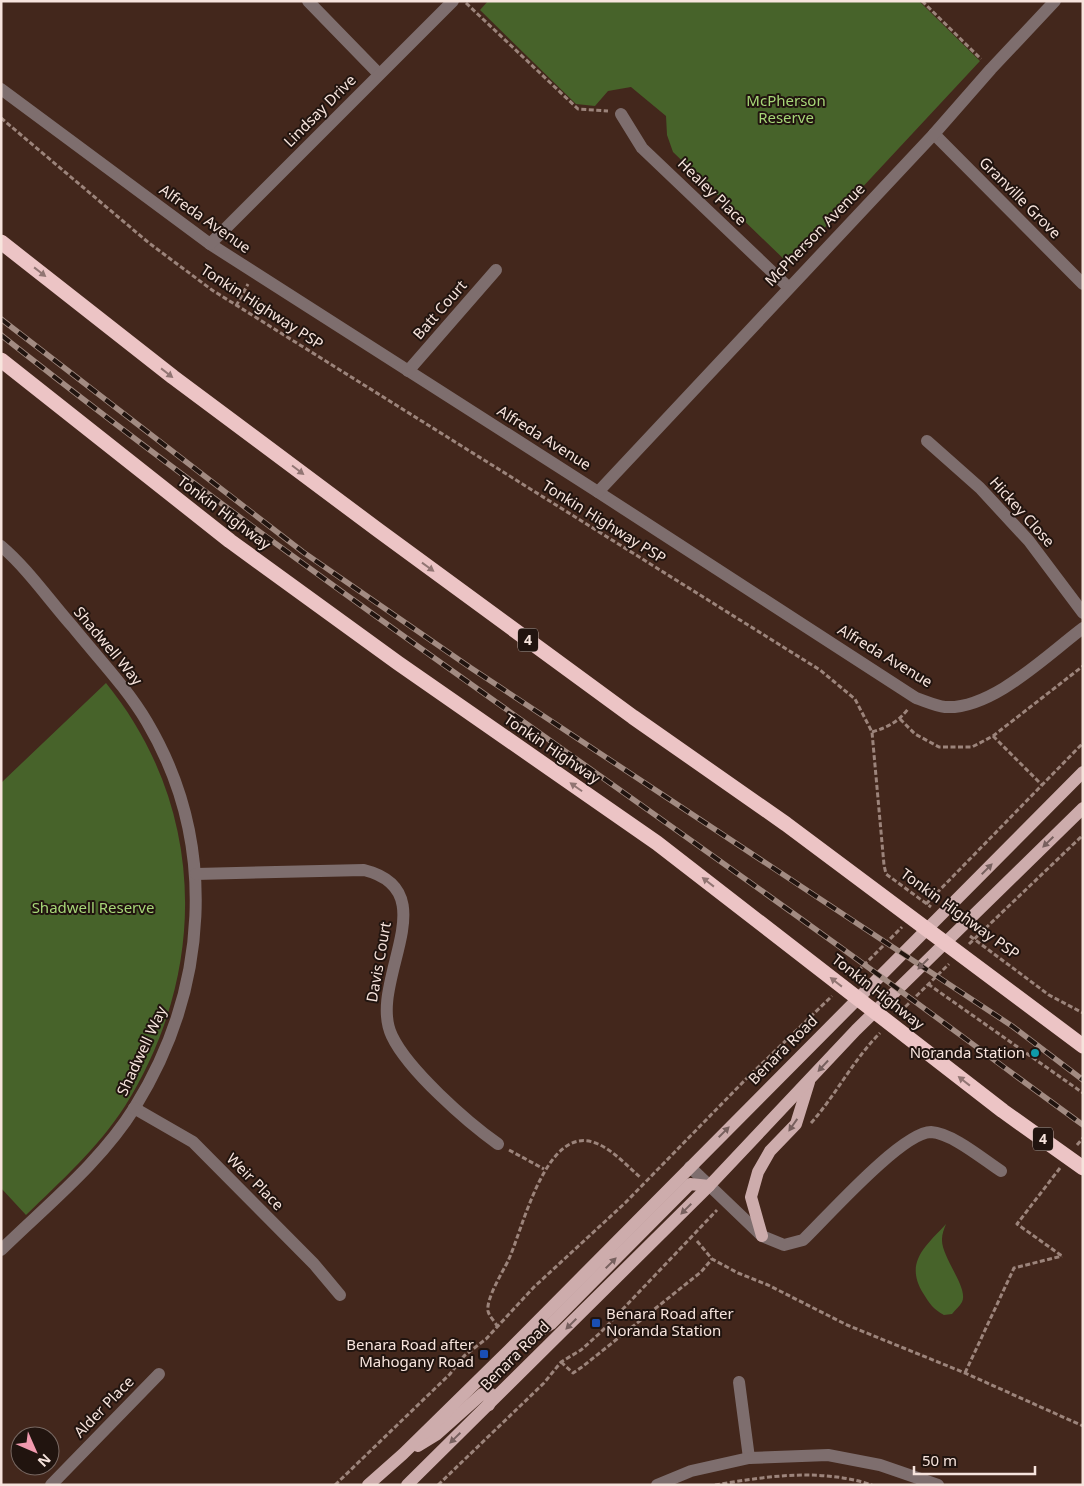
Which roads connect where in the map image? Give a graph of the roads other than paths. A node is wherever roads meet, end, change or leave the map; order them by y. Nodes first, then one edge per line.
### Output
1 (308, 1) edge
2 (453, 1) edge
3 (1055, 1) edge
4 (379, 74) junction
5 (1, 89) edge
6 (621, 114) road end
7 (934, 134) junction
8 (1, 242) edge
9 (210, 244) junction
10 (496, 270) dead end
11 (1083, 284) edge
12 (788, 288) junction
13 (1, 360) edge
14 (408, 371) junction
15 (927, 441) dead end
16 (598, 492) junction
17 (1, 546) edge
18 (1083, 613) edge
19 (1083, 628) edge
20 (1083, 772) edge
21 (1083, 808) edge
22 (196, 874) junction
23 (1083, 1046) edge
24 (809, 1080) junction
25 (134, 1108) junction
26 (498, 1144) road end
27 (690, 1167) junction
28 (1083, 1168) edge
29 (1002, 1171) dead end
30 (710, 1186) junction
31 (762, 1236) junction
32 (1, 1250) edge
33 (340, 1295) dead end
34 (508, 1350) junction
35 (159, 1374) dead end
36 (739, 1382) dead end
37 (489, 1405) junction
38 (403, 1454) junction
39 (748, 1458) junction
40 (51, 1485) edge
41 (368, 1485) edge
42 (407, 1485) edge
43 (657, 1485) edge
44 (938, 1485) edge

1 - 4 street
2 - 4 street, Lindsay Drive
3 - 7 street, McPherson Avenue
4 - 9 street, Lindsay Drive
5 - 9 street, Alfreda Avenue
6 - 12 street, Healey Place
7 - 11 street, Granville Grove
7 - 12 street, McPherson Avenue
8 -> 23 highway, 4
9 - 14 street, Alfreda Avenue
10 - 14 street, Batt Court
12 - 16 street, McPherson Avenue
28 -> 13 highway, Tonkin Highway / 4
14 - 16 street, Alfreda Avenue
15 - 18 street, Hickey Close
16 - 19 street, Alfreda Avenue
17 - 22 street, Shadwell Way
27 -> 20 main road, Benara Road
21 -> 24 main road, Benara Road
22 - 25 street, Shadwell Way
22 - 26 street, Davis Court
24 - 30 main road, Benara Road
24 -> 31 main road
25 - 32 street, Shadwell Way
25 - 33 street, Weir Place
27 - 30 street
27 - 34 main road, Benara Road
29 - 31 street
30 - 31 street
34 -> 30 main road, Benara Road
30 -> 37 main road, Benara Road
34 - 38 main road, Benara Road
35 - 40 street, Alder Place
36 - 39 street
37 - 38 main road
37 -> 42 main road, Benara Road
38 - 41 main road, Benara Road
39 - 43 street
39 - 44 street

